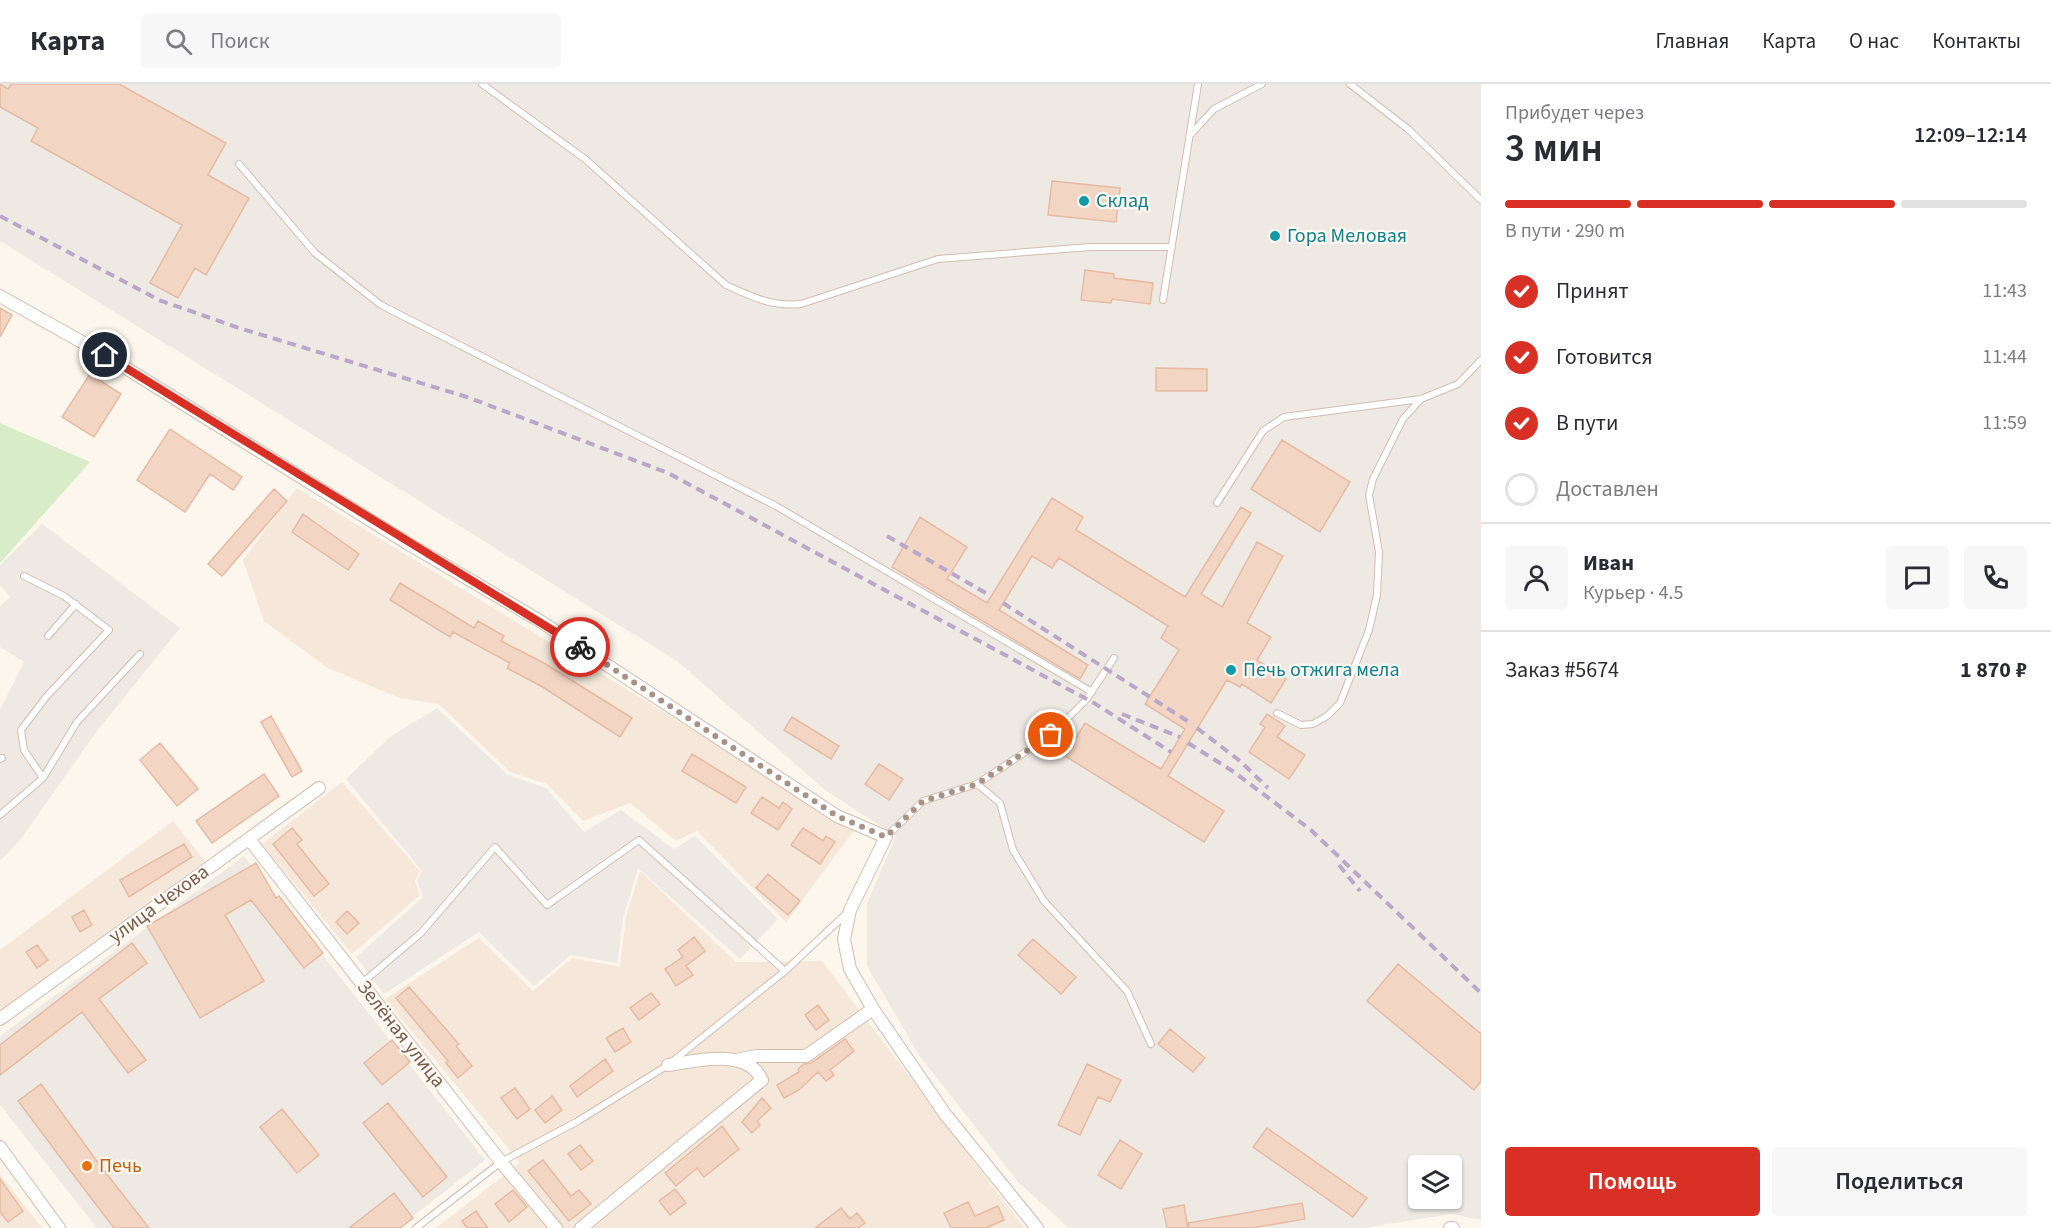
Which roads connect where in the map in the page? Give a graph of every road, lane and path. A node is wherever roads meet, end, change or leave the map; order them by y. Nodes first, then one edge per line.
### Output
1 (482, 84) edge
2 (1198, 84) edge
3 (1262, 84) edge
4 (1350, 84) edge
5 (1190, 134) junction
6 (239, 164) dead end
7 (1481, 200) edge
8 (1172, 247) junction
9 (0, 296) edge
10 (1163, 300) dead end
11 (1481, 360) edge
12 (1421, 399) junction
13 (1217, 503) dead end
14 (24, 576) dead end
15 (76, 604) junction
16 (48, 636) dead end
17 (141, 654) dead end
18 (1114, 658) dead end
19 (1092, 692) junction
20 (1277, 713) dead end
21 (43, 778) junction
22 (977, 784) junction
23 (319, 788) dead end
24 (0, 815) edge
25 (886, 837) junction
26 (249, 838) junction
27 (850, 910) junction
28 (785, 971) junction
29 (362, 983) junction
30 (873, 1009) junction
31 (0, 1019) edge
32 (1151, 1044) dead end
33 (732, 1060) junction
34 (668, 1065) junction
35 (0, 1147) edge
36 (501, 1162) junction
37 (59, 1228) edge
38 (416, 1228) edge
39 (556, 1228) edge
40 (581, 1228) edge
41 (1037, 1228) edge

1 - 8 lane
2 - 5 lane
3 - 5 lane
4 - 7 lane
5 - 8 lane
6 - 19 lane
8 - 10 lane
9 - 25 street
11 - 12 lane
12 - 13 lane
12 - 20 lane
14 - 15 lane
15 - 16 lane
15 - 21 lane
17 - 21 lane
18 - 19 lane
19 - 22 lane
21 - 24 lane
22 - 25 lane
22 - 32 lane
23 - 26 street, улица Чехова
25 - 27 street
26 - 29 street, Зелёная улица
26 - 31 street, улица Чехова
27 - 28 lane
27 - 30 street
28 - 29 lane
28 - 34 lane
29 - 36 street, Зелёная улица
30 - 33 street
30 - 41 street
33 - 34 street
33 - 40 street
34 - 36 lane
35 - 37 street
36 - 38 lane
36 - 39 street, Зелёная улица

